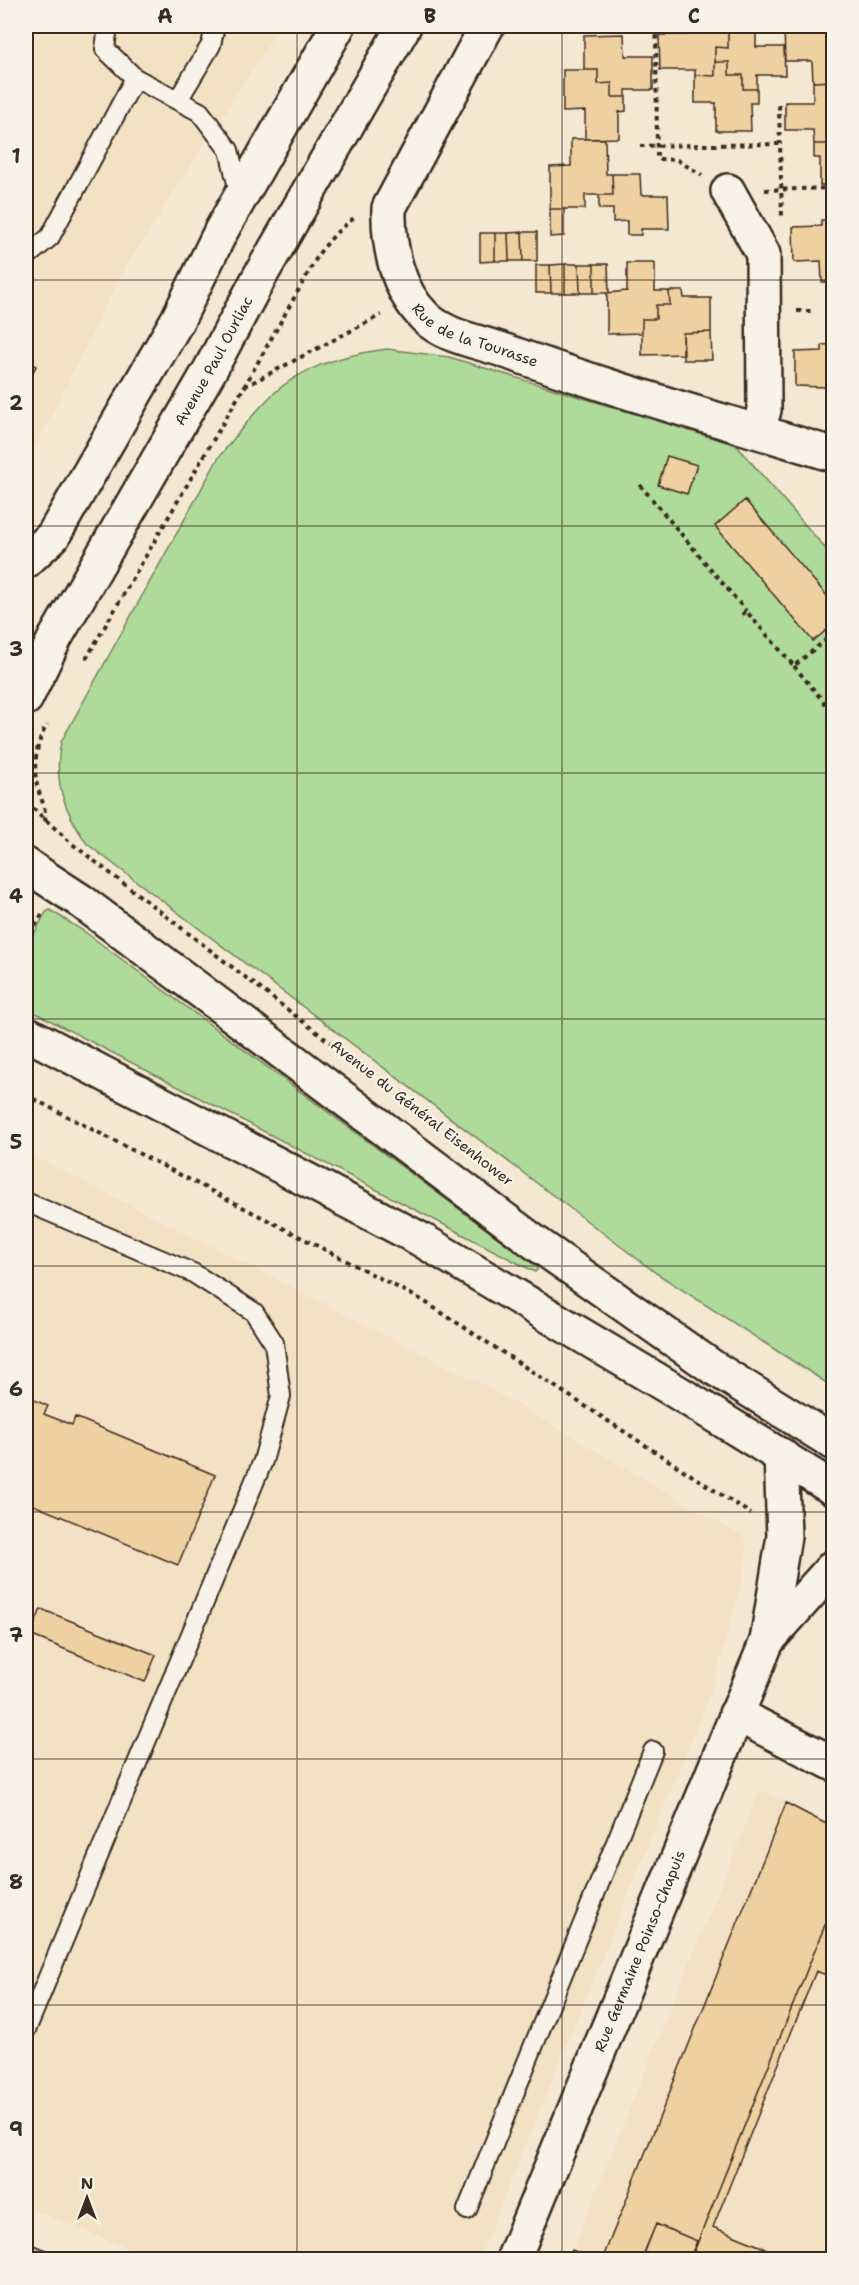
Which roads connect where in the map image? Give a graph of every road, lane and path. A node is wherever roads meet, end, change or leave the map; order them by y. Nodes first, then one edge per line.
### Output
1 (108, 26) edge
2 (215, 26) edge
3 (338, 26) edge
4 (404, 26) edge
5 (487, 26) edge
6 (656, 26) edge
7 (135, 78) junction
8 (178, 100) junction
9 (779, 105) dead end
10 (780, 144) dead end
11 (834, 188) edge
12 (728, 191) junction
13 (240, 196) junction
14 (389, 208) junction
15 (26, 257) edge
16 (411, 300) junction
17 (244, 387) junction
18 (758, 431) junction
19 (834, 454) edge
20 (640, 485) dead end
21 (26, 561) edge
22 (834, 633) edge
23 (82, 664) dead end
24 (794, 666) junction
25 (26, 698) edge
26 (834, 714) edge
27 (53, 715) dead end
28 (26, 802) edge
29 (45, 822) junction
30 (26, 865) edge
31 (26, 1033) edge
32 (342, 1052) dead end
33 (26, 1095) edge
34 (26, 1202) edge
35 (834, 1443) edge
36 (781, 1455) junction
37 (834, 1489) edge
38 (757, 1518) dead end
39 (834, 1566) edge
40 (767, 1641) junction
41 (736, 1714) junction
42 (653, 1751) dead end
43 (834, 1764) edge
44 (26, 2030) edge
45 (467, 2210) dead end
46 (513, 2259) edge

1 - 7 lane
2 - 8 lane
3 - 13 main road
4 - 25 main road, Avenue Paul Ourliac
5 - 14 main road
6 - 12 path
7 - 8 lane
7 - 15 lane
8 - 13 lane
9 - 10 path
11 - 12 path
12 - 18 main road
13 - 21 main road
14 - 16 main road, Rue de la Tourasse
14 - 17 path
16 - 17 path
16 - 18 main road, Rue de la Tourasse
17 - 23 path
18 - 19 main road, Rue de la Tourasse
20 - 24 path
22 - 24 path
24 - 26 path
27 - 29 path
28 - 29 path, Avenue du Général Eisenhower
29 - 32 path, Avenue du Général Eisenhower
30 - 35 main road
31 - 36 main road
33 - 38 path
34 - 44 lane
36 - 37 main road
36 - 40 main road, Rue Germaine Poinso-Chapuis
39 - 40 main road, Rue Germaine Poinso-Chapuis
40 - 41 main road, Rue Germaine Poinso-Chapuis
41 - 43 main road
41 - 46 main road, Rue Germaine Poinso-Chapuis
42 - 45 lane

